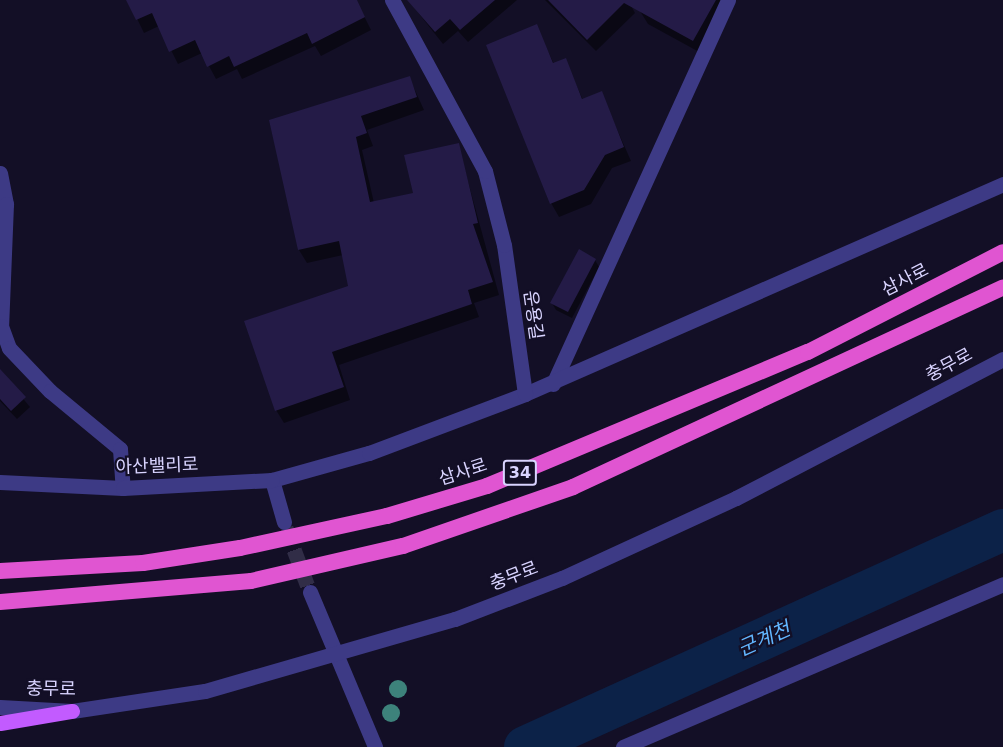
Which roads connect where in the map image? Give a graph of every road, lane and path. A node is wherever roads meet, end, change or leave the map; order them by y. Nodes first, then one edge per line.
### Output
1 (392, 0) edge
2 (728, 0) edge
3 (0, 173) edge
4 (1003, 184) edge
5 (1003, 252) edge
6 (1003, 287) edge
7 (1003, 359) edge
8 (553, 384) junction
9 (525, 394) junction
10 (272, 480) junction
11 (0, 482) edge
12 (123, 488) junction
13 (284, 522) tunnel mouth
14 (0, 571) edge
15 (1003, 584) edge
16 (310, 592) tunnel mouth
17 (0, 602) edge
18 (338, 652) junction
19 (0, 708) edge
20 (72, 711) junction
21 (0, 723) edge
22 (375, 747) edge
23 (623, 747) edge

1 - 9 street, 운용길
2 - 8 street
3 - 12 street
4 - 8 street
5 - 14 highway, 삼사로 / 34
6 - 17 highway, 34
7 - 18 street, 충무로
8 - 9 street
9 - 10 street
10 - 12 street, 아산밸리로
10 - 13 street
11 - 12 street, 아산밸리로
15 - 23 street
16 - 18 street
18 - 20 street, 충무로
18 - 22 street
19 - 20 street, 충무로
20 - 21 main road

